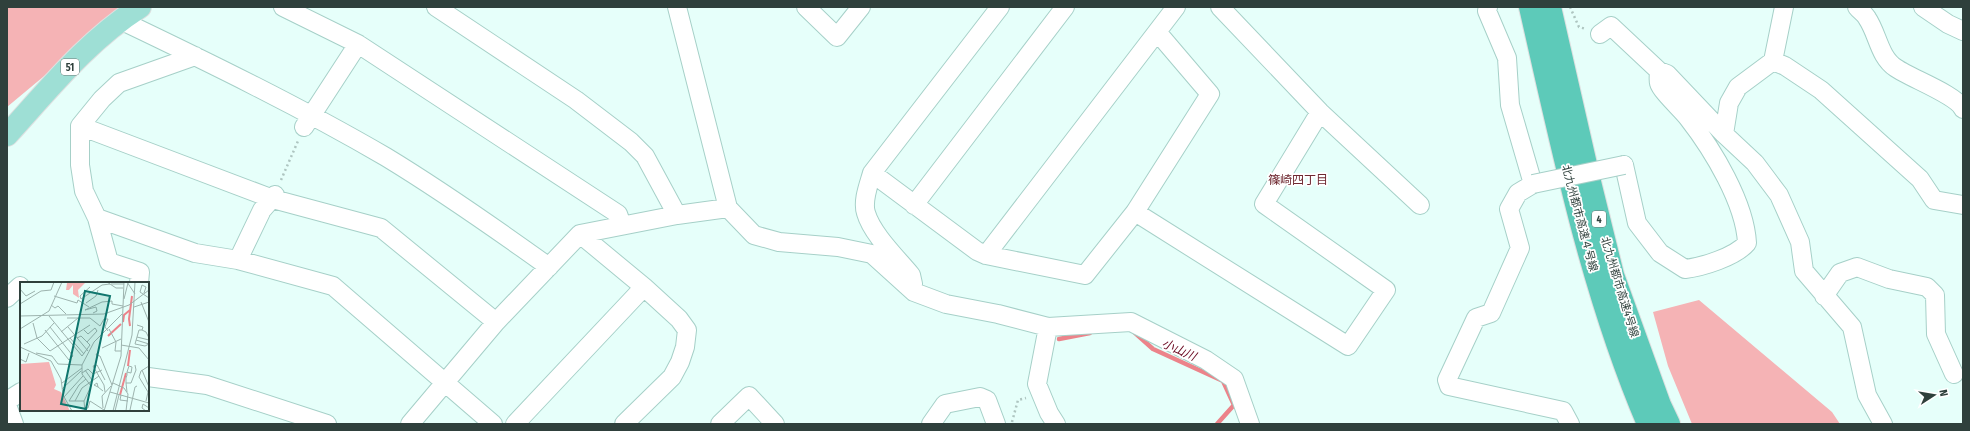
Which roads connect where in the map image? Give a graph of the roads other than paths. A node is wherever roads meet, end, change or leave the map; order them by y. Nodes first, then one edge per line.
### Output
1 (140, 7) edge
2 (283, 7) edge
3 (436, 7) edge
4 (677, 7) edge
5 (806, 7) edge
6 (861, 7) edge
7 (1000, 7) edge
8 (1065, 7) edge
9 (1176, 7) edge
10 (1220, 7) edge
11 (1488, 7) edge
12 (1530, 7) edge
13 (1550, 7) edge
14 (1784, 7) edge
15 (1857, 7) edge
16 (1923, 7) edge
17 (120, 20) junction
18 (1963, 31) edge
19 (1158, 33) junction
20 (1600, 34) road end
21 (358, 44) junction
22 (195, 56) junction
23 (1772, 61) junction
24 (1658, 71) junction
25 (1963, 109) edge
26 (1320, 112) junction
27 (308, 121) junction
28 (80, 126) junction
29 (1724, 134) junction
30 (7, 135) edge
31 (872, 173) junction
32 (1533, 184) junction
33 (274, 197) junction
34 (914, 205) junction
35 (1420, 205) dead end
36 (1963, 205) edge
37 (728, 208) junction
38 (1135, 212) junction
39 (677, 215) junction
40 (97, 218) junction
41 (622, 225) junction
42 (580, 234) junction
43 (986, 255) junction
44 (238, 260) junction
45 (549, 267) junction
46 (139, 282) edge
47 (644, 286) junction
48 (914, 292) junction
49 (1824, 296) junction
50 (496, 322) junction
51 (1048, 327) junction
52 (1954, 374) dead end
53 (149, 377) edge
54 (444, 383) junction
55 (20, 393) edge
56 (1043, 399) junction
57 (7, 400) edge
58 (7, 405) edge
59 (14, 424) edge
60 (327, 424) edge
61 (410, 424) edge
62 (493, 424) edge
63 (515, 424) edge
64 (624, 424) edge
65 (720, 424) edge
66 (775, 424) edge
67 (931, 424) edge
68 (996, 424) edge
69 (1045, 424) edge
70 (1056, 424) edge
71 (1250, 424) edge
72 (1570, 424) edge
73 (1648, 424) edge
74 (1669, 424) edge
75 (1883, 424) edge

1 - 17 main road, 51
2 - 21 street
3 - 39 street
4 - 37 street
5 - 6 street
7 - 31 street
8 - 34 street
9 - 19 street
10 - 26 street
11 - 32 street
12 - 73 highway, 北九州都市高速４号線 / 4
13 - 74 highway, 北九州都市高速4号線 / 4
14 - 23 street
15 - 25 street
16 - 18 street
17 - 22 street
17 - 30 main road, 51
19 - 38 street
19 - 43 street
20 - 24 street
21 - 27 street
21 - 41 street
22 - 27 street
22 - 28 street
23 - 29 street
23 - 36 street
24 - 29 street
24 - 32 street, bridge
26 - 35 street
26 - 38 street
27 - 45 street
28 - 33 street
28 - 40 street
29 - 49 street
31 - 34 street
31 - 48 street
32 - 72 street
33 - 44 street
33 - 50 street
34 - 43 street
37 - 39 street
37 - 48 street
38 - 43 street
39 - 41 street
40 - 44 street
40 - 46 street
41 - 42 street
42 - 45 street
42 - 47 street
44 - 54 street
45 - 50 street
47 - 63 street
47 - 64 street
48 - 51 street
49 - 52 street
49 - 75 street
50 - 54 street
51 - 56 street
51 - 71 street
53 - 60 street
54 - 61 street
54 - 62 street
55 - 57 street
56 - 69 street
56 - 70 street
58 - 59 street
65 - 66 street
67 - 68 street

